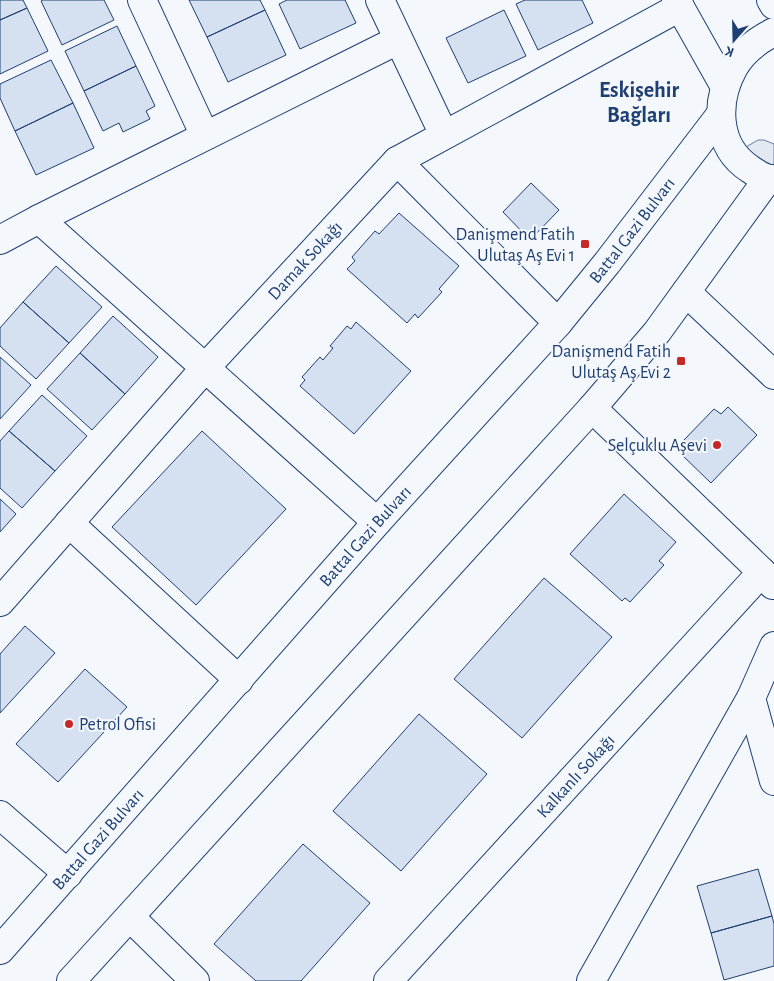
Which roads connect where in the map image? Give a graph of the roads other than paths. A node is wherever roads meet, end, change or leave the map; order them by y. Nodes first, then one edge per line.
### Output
1 (142, 0) edge
2 (380, 0) edge
3 (771, 0) edge
4 (678, 3) edge
5 (774, 5) edge
6 (774, 32) edge
7 (398, 40) junction
8 (725, 87) junction
9 (721, 114) junction
10 (444, 135) junction
11 (206, 136) junction
12 (397, 161) junction
13 (770, 180) edge
14 (39, 219) junction
15 (0, 240) edge
16 (686, 292) junction
17 (558, 323) junction
18 (205, 368) junction
19 (774, 375) edge
20 (592, 408) junction
21 (377, 522) junction
22 (69, 523) junction
23 (768, 579) edge
24 (0, 602) edge
25 (774, 646) edge
26 (238, 680) junction
27 (751, 698) junction
28 (773, 775) edge
29 (0, 816) edge
30 (68, 874) junction
31 (130, 917) junction
32 (0, 950) edge
33 (601, 975) edge
34 (71, 981) edge
35 (196, 981) edge
36 (388, 981) edge

1 - 11 street
2 - 7 street
3 - 5 street
4 - 8 street
4 - 10 street, Damak Sokağı
6 - 8 street
7 - 10 street
7 - 11 street
8 - 9 street
9 - 13 street
9 - 17 street, Battal Gazi Bulvarı
10 - 12 street, Damak Sokağı
11 - 14 street
12 - 17 street
12 - 18 street, Damak Sokağı
13 - 16 street
14 - 15 street
14 - 18 street
16 - 19 street
16 - 20 street
17 - 21 street, Battal Gazi Bulvarı
18 - 21 street
18 - 22 street, Damak Sokağı
20 - 23 street
20 - 31 street
21 - 26 street, Battal Gazi Bulvarı
22 - 24 street, Damak Sokağı
22 - 26 street
23 - 36 street, Kalkanlı Sokağı
25 - 27 street
26 - 30 street, Battal Gazi Bulvarı
27 - 28 street
27 - 33 street
29 - 30 street
30 - 32 street, Battal Gazi Bulvarı
31 - 34 street
31 - 35 street

